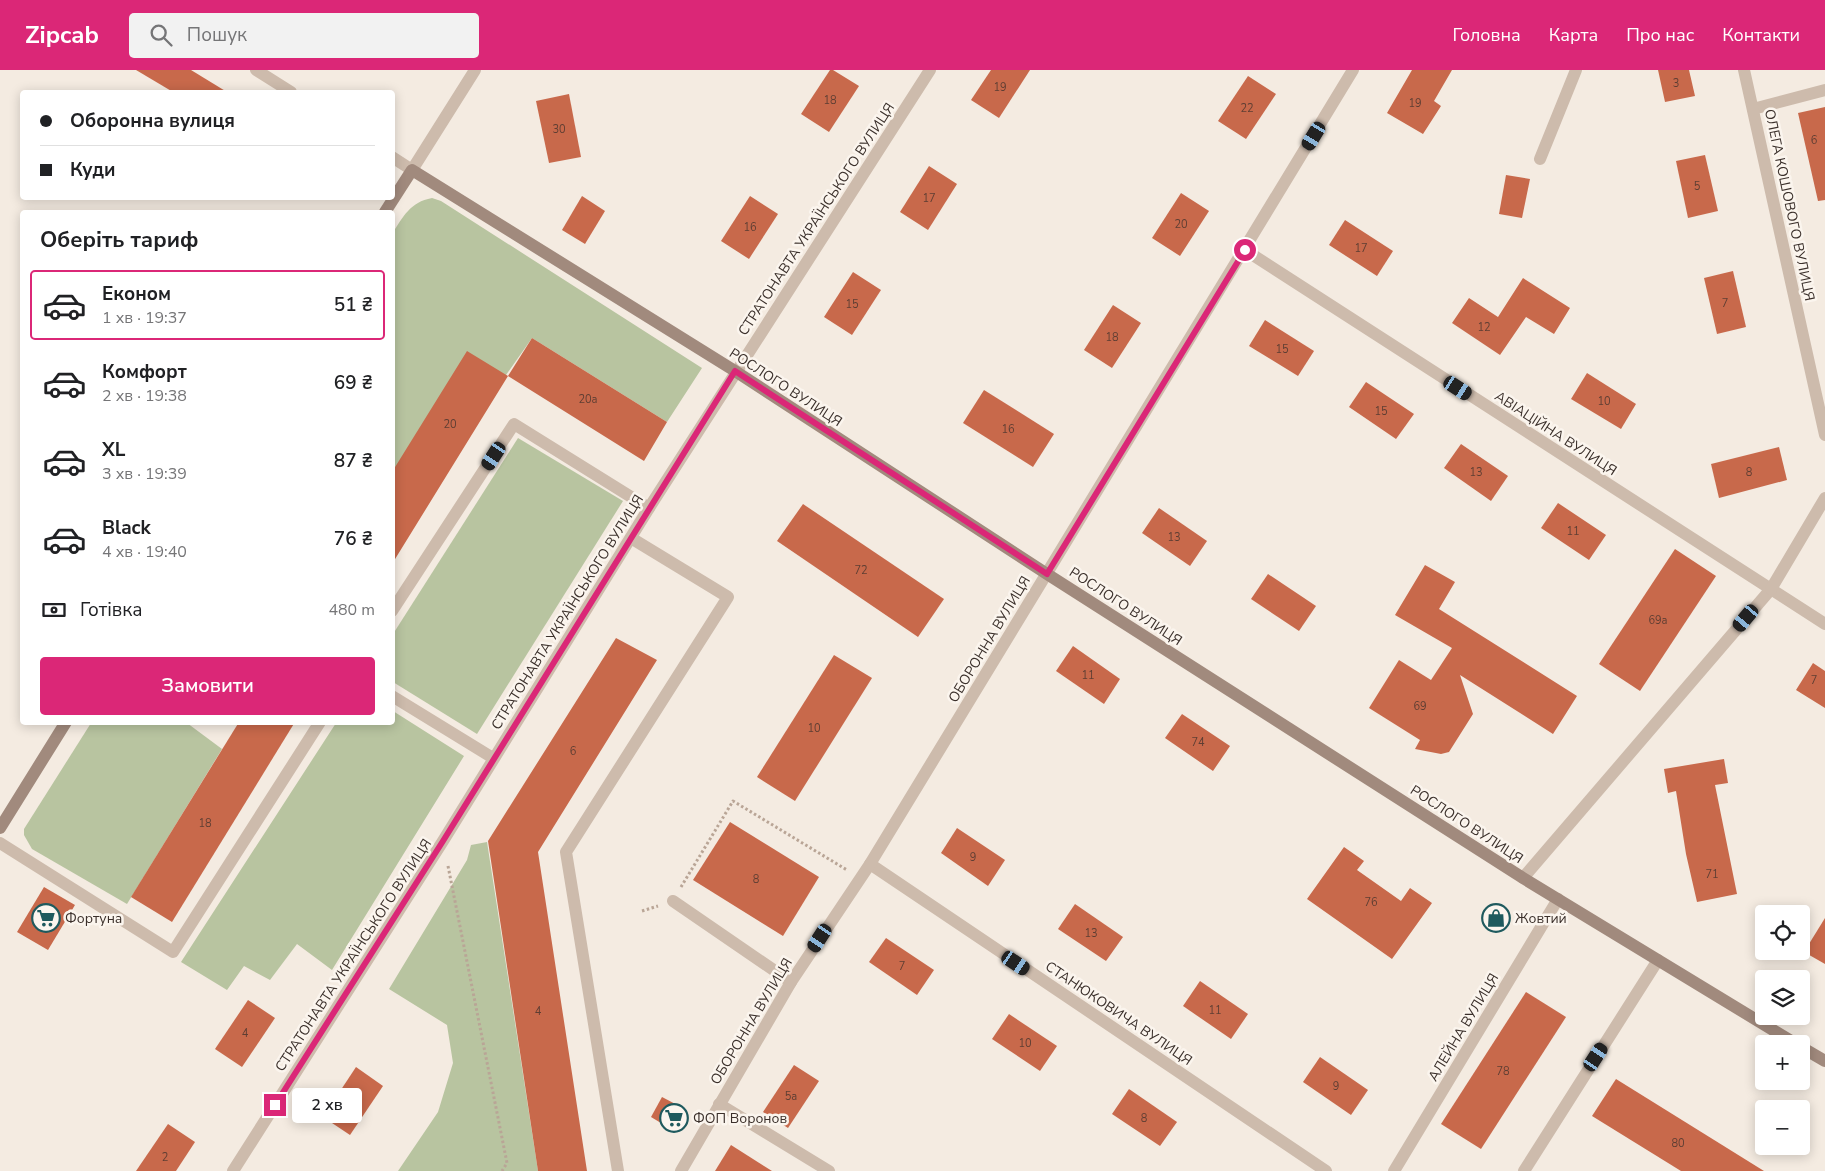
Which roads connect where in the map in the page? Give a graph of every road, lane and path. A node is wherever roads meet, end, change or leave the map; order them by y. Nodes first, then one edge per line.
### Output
1 (256, 70) edge
2 (475, 70) edge
3 (930, 70) edge
4 (1353, 70) edge
5 (1576, 70) edge
6 (1744, 70) edge
7 (288, 90) edge
8 (1825, 90) edge
9 (1753, 109) junction
10 (1540, 159) dead end
11 (395, 160) edge
12 (412, 170) junction
13 (395, 196) edge
14 (1245, 250) junction
15 (735, 371) junction
16 (1825, 435) edge
17 (1825, 498) edge
18 (648, 508) junction
19 (631, 538) junction
20 (1047, 574) junction
21 (1771, 589) junction
22 (395, 606) edge
23 (1825, 624) edge
24 (395, 698) edge
25 (64, 725) edge
26 (318, 725) edge
27 (494, 758) junction
28 (0, 828) edge
29 (443, 841) junction
30 (0, 843) edge
31 (870, 864) junction
32 (860, 878) junction
33 (1523, 878) junction
34 (1558, 899) junction
35 (673, 901) junction
36 (642, 911) dead end
37 (1658, 960) junction
38 (791, 982) junction
39 (1781, 1035) edge
40 (1810, 1053) edge
41 (1825, 1062) edge
42 (719, 1104) junction
43 (232, 1171) edge
44 (502, 1171) edge
45 (618, 1171) edge
46 (681, 1171) edge
47 (829, 1171) edge
48 (1326, 1171) edge
49 (1394, 1171) edge
50 (1524, 1171) edge

1 - 7 street
2 - 12 street
3 - 15 street, СТРАТОНАВТА УКРАЇНСЬКОГО ВУЛИЦЯ
4 - 14 street, ОБОРОННА ВУЛИЦЯ
5 - 10 street
6 - 9 street, ОЛЕГА КОШОВОГО ВУЛИЦЯ
8 - 9 street
9 - 16 street, ОЛЕГА КОШОВОГО ВУЛИЦЯ
11 - 12 street, РОСЛОГО ВУЛИЦЯ
12 - 13 street
12 - 15 street, РОСЛОГО ВУЛИЦЯ
14 - 20 street, ОБОРОННА ВУЛИЦЯ
14 - 21 street, АВІАЦІЙНА ВУЛИЦЯ
15 - 18 street, СТРАТОНАВТА УКРАЇНСЬКОГО ВУЛИЦЯ
15 - 20 street, РОСЛОГО ВУЛИЦЯ
17 - 21 street
18 - 19 street, СТРАТОНАВТА УКРАЇНСЬКОГО ВУЛИЦЯ
18 - 22 street
19 - 27 street, СТРАТОНАВТА УКРАЇНСЬКОГО ВУЛИЦЯ
19 - 45 street
20 - 31 street, ОБОРОННА ВУЛИЦЯ
20 - 33 street, РОСЛОГО ВУЛИЦЯ
21 - 23 street, АВІАЦІЙНА ВУЛИЦЯ
21 - 33 street
24 - 27 street
25 - 28 street
26 - 30 street
27 - 29 street, СТРАТОНАВТА УКРАЇНСЬКОГО ВУЛИЦЯ
29 - 43 street, СТРАТОНАВТА УКРАЇНСЬКОГО ВУЛИЦЯ
29 - 44 path
31 - 32 street, ОБОРОННА ВУЛИЦЯ
31 - 48 street, СТАНЮКОВИЧА ВУЛИЦЯ
32 - 35 path
32 - 38 street, ОБОРОННА ВУЛИЦЯ
33 - 34 street, РОСЛОГО ВУЛИЦЯ
34 - 37 street, РОСЛОГО ВУЛИЦЯ
34 - 49 street, АЛЕЙНА ВУЛИЦЯ
35 - 36 path
35 - 38 street
37 - 39 street, РОСЛОГО ВУЛИЦЯ
37 - 50 street
38 - 42 street, ОБОРОННА ВУЛИЦЯ
40 - 41 street
42 - 46 street, ОБОРОННА ВУЛИЦЯ
42 - 47 street

